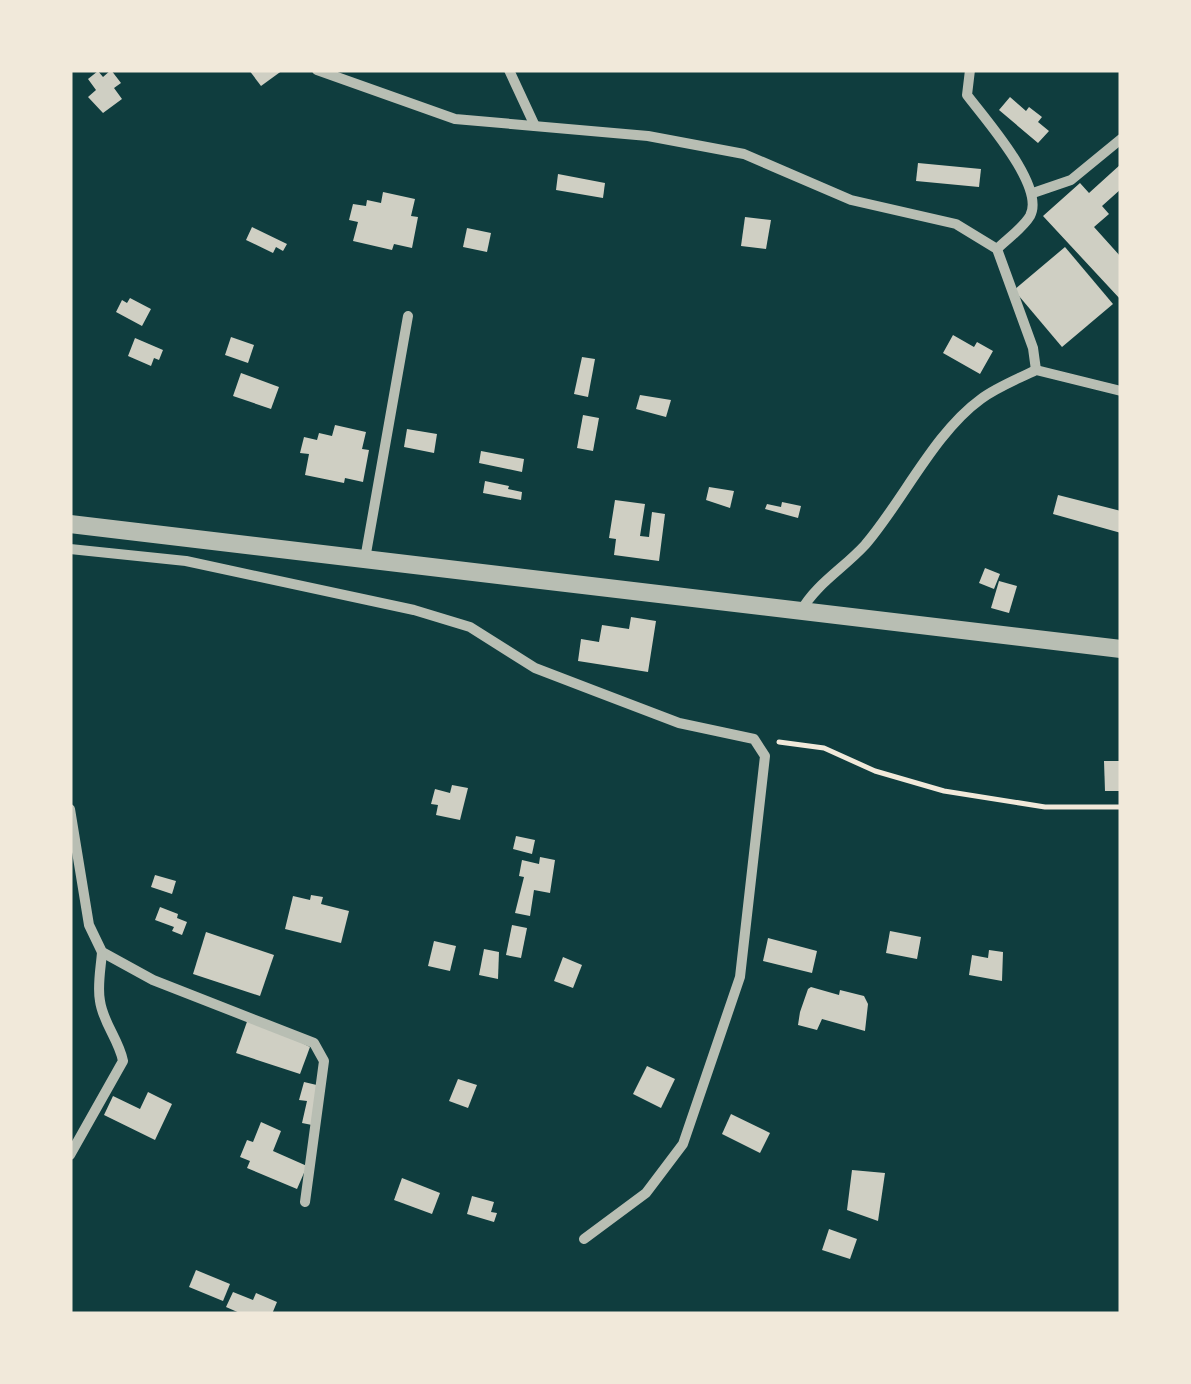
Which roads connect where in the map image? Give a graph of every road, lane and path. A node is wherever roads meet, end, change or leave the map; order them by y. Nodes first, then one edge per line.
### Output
1 (317, 70) edge
2 (509, 70) edge
3 (970, 70) edge
4 (534, 126) junction
5 (1121, 139) edge
6 (1033, 193) junction
7 (997, 250) junction
8 (408, 316) dead end
9 (1036, 370) junction
10 (1121, 391) edge
11 (70, 524) edge
12 (70, 549) edge
13 (365, 559) junction
14 (800, 611) junction
15 (1121, 648) edge
16 (754, 740) junction
17 (1121, 806) edge
18 (70, 809) edge
19 (102, 952) junction
20 (70, 1154) edge
21 (305, 1202) dead end
22 (584, 1239) dead end

1 - 4 street
2 - 4 street
3 - 6 street
4 - 7 street
5 - 6 street
6 - 7 street
7 - 9 street
8 - 13 street
9 - 10 street
9 - 14 street
11 - 13 street
12 - 16 street
13 - 14 street
14 - 15 street
16 - 17 path
16 - 22 street
18 - 19 street
19 - 20 street
19 - 21 street

